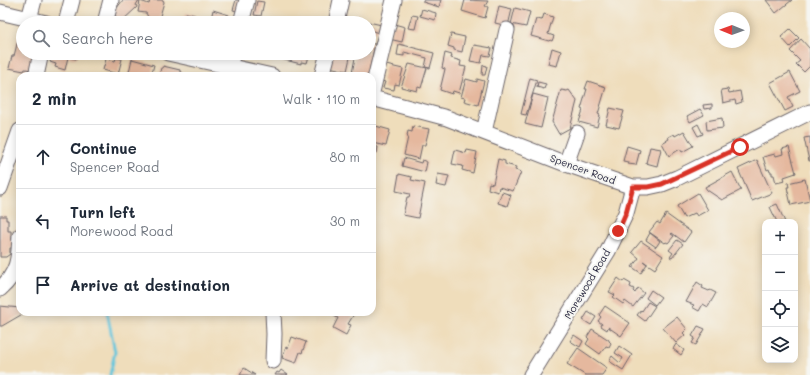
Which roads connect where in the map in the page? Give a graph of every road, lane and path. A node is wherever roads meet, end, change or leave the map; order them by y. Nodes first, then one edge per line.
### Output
1 (34, 0) edge
2 (72, 0) edge
3 (111, 0) edge
4 (247, 0) edge
5 (342, 0) edge
6 (394, 0) edge
7 (0, 12) edge
8 (17, 16) edge
9 (30, 16) edge
10 (68, 16) edge
11 (107, 16) edge
12 (243, 16) edge
13 (338, 16) edge
14 (507, 30) dead end
15 (39, 60) edge
16 (231, 60) edge
17 (326, 60) edge
18 (37, 72) edge
19 (262, 72) edge
20 (323, 72) edge
21 (376, 75) edge
22 (376, 99) edge
23 (810, 112) edge
24 (484, 132) junction
25 (577, 133) dead end
26 (16, 142) edge
27 (566, 164) junction
28 (633, 187) junction
29 (0, 188) edge
30 (16, 270) edge
31 (0, 289) edge
32 (273, 316) edge
33 (273, 361) dead end
34 (531, 375) edge

1 - 9 street
2 - 10 street
3 - 11 street
4 - 12 street
5 - 13 street
6 - 21 street
7 - 8 street
14 - 24 street
15 - 18 street
16 - 19 street
17 - 20 street
22 - 24 street, Spencer Road
23 - 28 street, Spencer Road
24 - 27 street, Spencer Road
25 - 27 street
26 - 29 street
27 - 28 street, Spencer Road
28 - 34 street, Morewood Road
30 - 31 street
32 - 33 street

